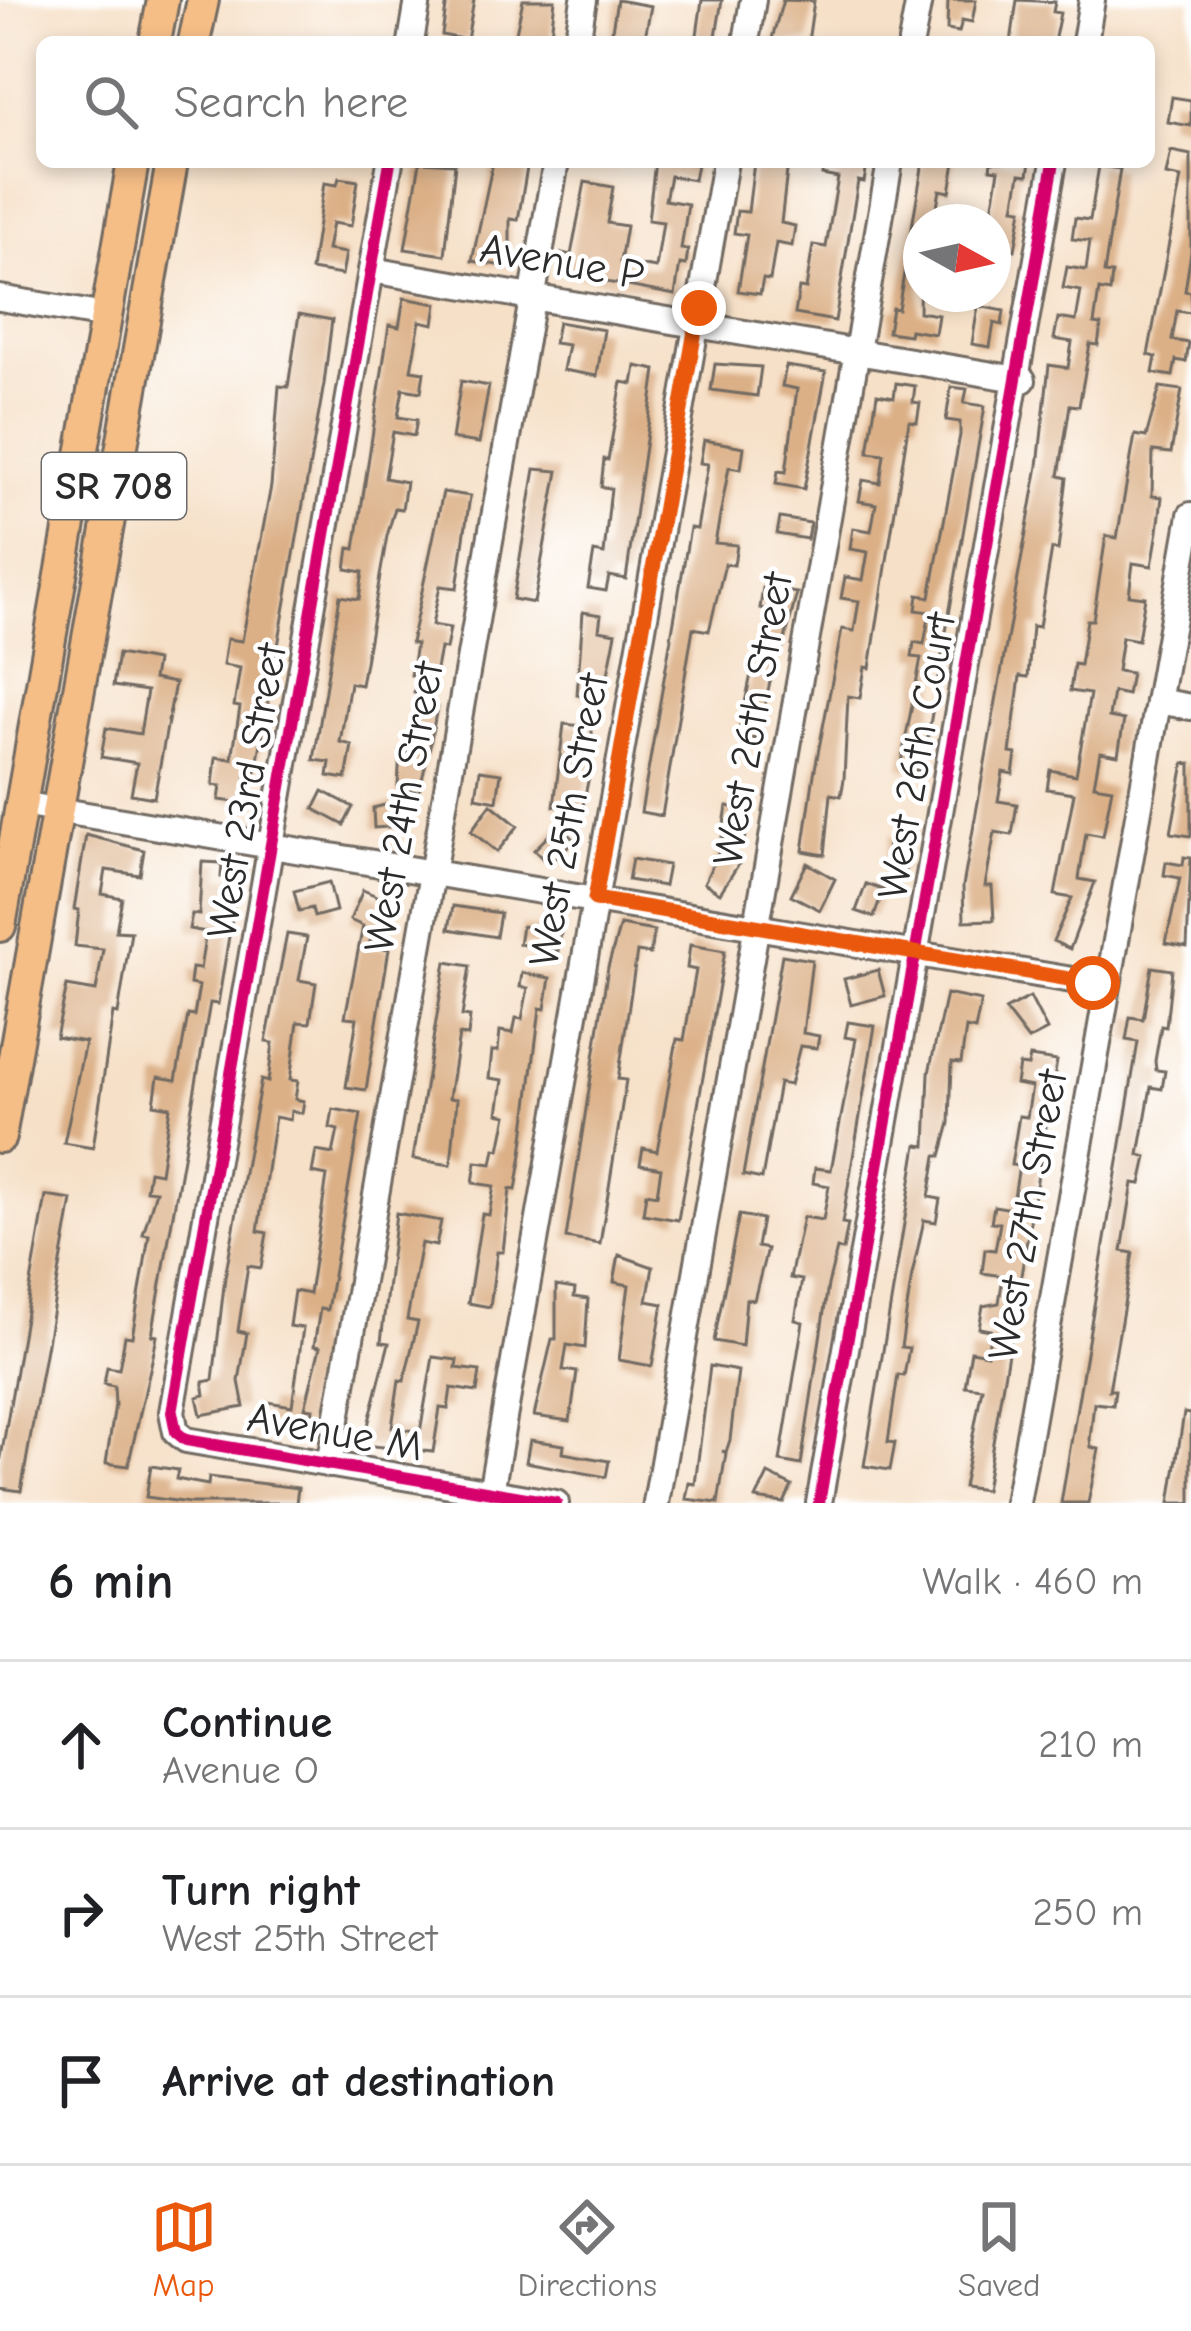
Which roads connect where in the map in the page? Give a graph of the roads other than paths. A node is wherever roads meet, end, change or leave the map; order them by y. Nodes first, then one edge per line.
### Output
1 (163, 0) edge
2 (202, 0) edge
3 (418, 0) edge
4 (584, 0) edge
5 (753, 0) edge
6 (919, 0) edge
7 (1083, 0) edge
8 (1092, 0) edge
9 (156, 36) edge
10 (195, 36) edge
11 (412, 36) edge
12 (578, 36) edge
13 (747, 36) edge
14 (912, 36) edge
15 (1076, 36) edge
16 (1085, 36) edge
17 (133, 168) edge
18 (150, 168) edge
19 (171, 168) edge
20 (389, 168) edge
21 (555, 168) edge
22 (723, 168) edge
23 (889, 168) edge
24 (1057, 168) edge
25 (371, 270) junction
26 (532, 297) junction
27 (0, 298) edge
28 (147, 300) junction
29 (105, 316) junction
30 (696, 324) junction
31 (857, 351) junction
32 (1019, 379) junction
33 (111, 501) junction
34 (1191, 515) edge
35 (1158, 701) junction
36 (1191, 706) edge
37 (21, 804) junction
38 (58, 810) junction
39 (271, 844) junction
40 (430, 872) junction
41 (595, 899) junction
42 (0, 926) edge
43 (757, 926) junction
44 (920, 952) junction
45 (1108, 986) junction
46 (0, 1137) edge
47 (176, 1432) joint
48 (329, 1465) junction
49 (491, 1492) junction
50 (439, 1493) edge
51 (556, 1503) edge
52 (656, 1503) edge
53 (823, 1503) edge
54 (1017, 1503) edge

1 - 9 main road
2 - 10 main road
3 - 11 street
4 - 12 street
5 - 13 street
6 - 14 street
7 - 15 street
8 - 16 street
17 - 29 main road, SR 708
18 - 28 main road
19 - 28 main road, SR 708
20 - 25 street, West 23rd Street
21 - 26 street, West 24th Street
22 - 30 street, West 25th Street
23 - 31 street, West 26th Street
24 - 32 street, West 26th Court
25 - 26 street, Avenue P
25 - 39 street, West 23rd Street
26 - 30 street, Avenue P
26 - 40 street, West 24th Street
27 - 29 street
28 - 33 main road, SR 708
29 - 33 main road
29 - 37 main road, SR 708
30 - 31 street, Avenue P
30 - 41 street, West 25th Street
31 - 32 street, Avenue P
31 - 43 street, West 26th Street
32 - 44 street, West 26th Court
33 - 38 main road, SR 708
34 - 35 street, West 27th Street
35 - 36 street
35 - 45 street, West 27th Street
37 - 38 street
37 - 42 main road, SR 708
38 - 39 street
38 - 46 main road, SR 708
39 - 40 street
39 - 47 street, West 23rd Street
40 - 41 street
40 - 48 street, West 24th Street
41 - 43 street
41 - 49 street, West 25th Street
43 - 44 street
43 - 52 street, West 26th Street
44 - 45 street
44 - 53 street, West 26th Court
45 - 54 street, West 27th Street
47 - 48 street, Avenue M
48 - 50 street, Avenue M
49 - 50 street, Avenue M
49 - 51 street, Avenue M

